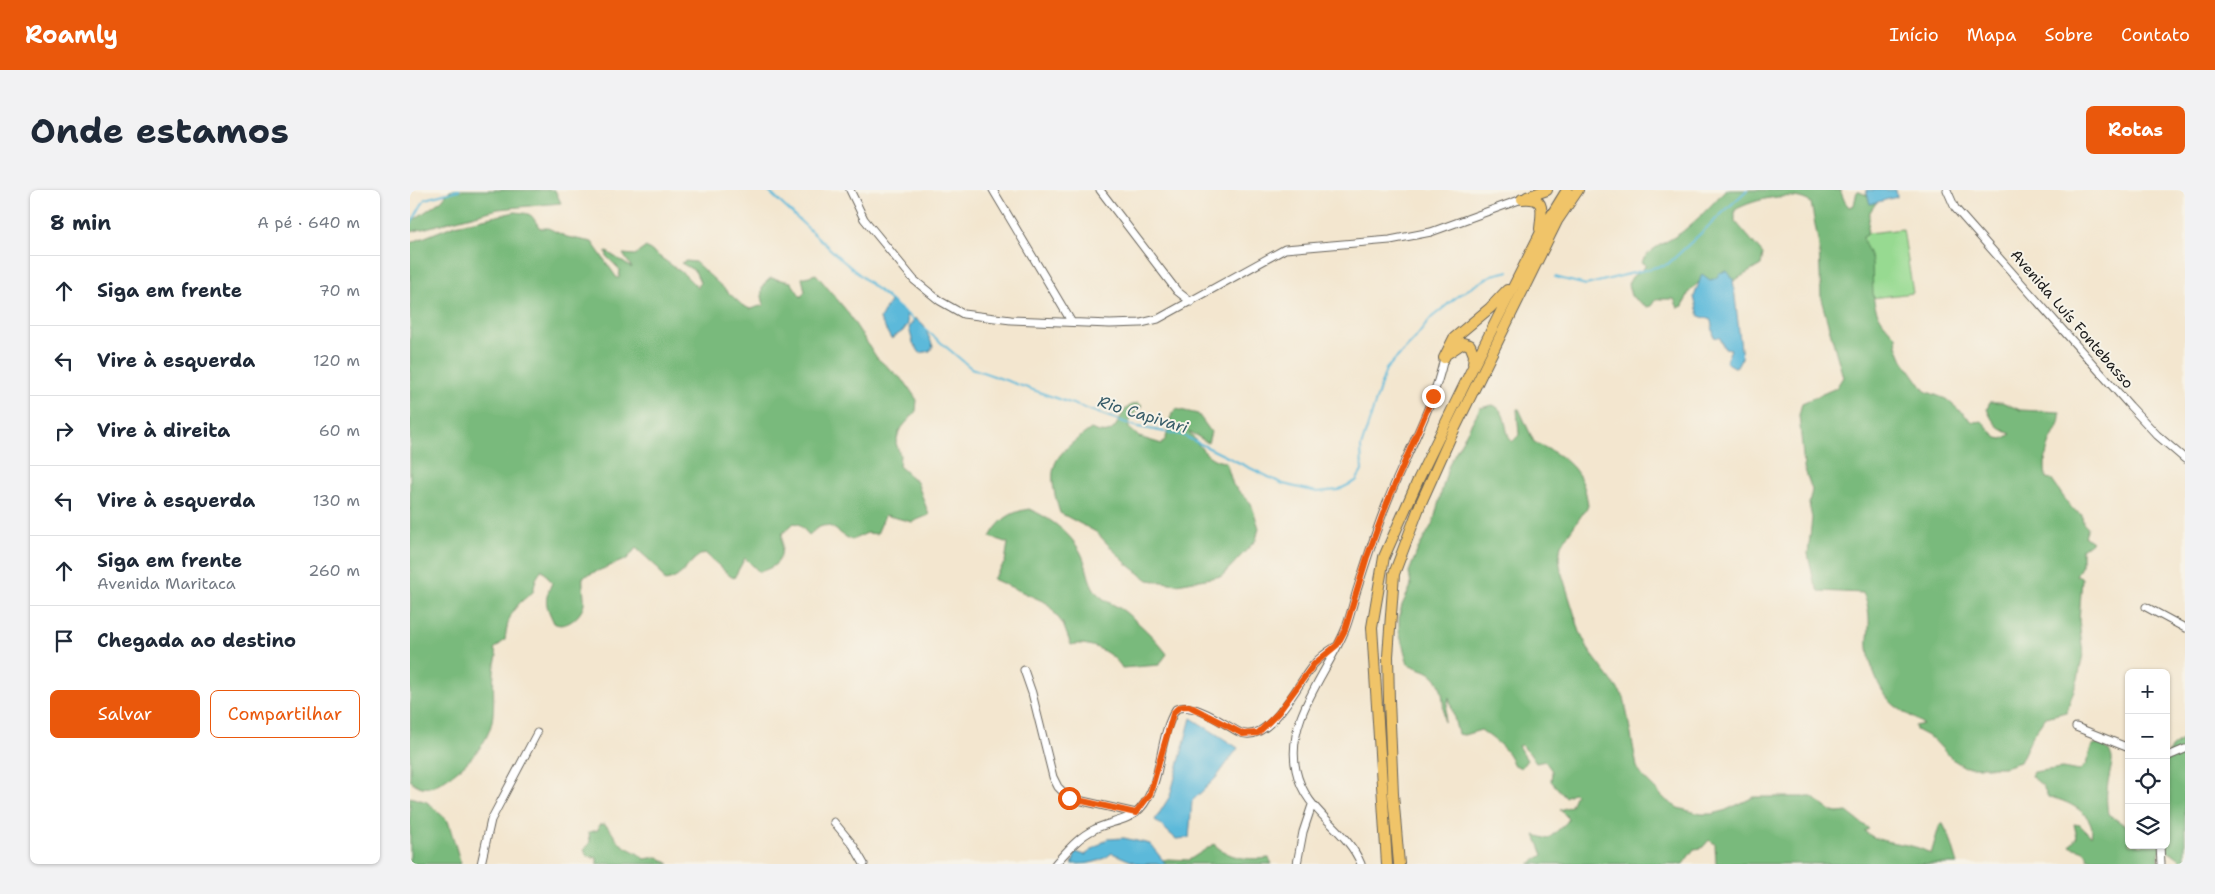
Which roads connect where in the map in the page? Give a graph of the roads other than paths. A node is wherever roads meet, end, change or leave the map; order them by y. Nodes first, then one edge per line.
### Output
1 (850, 190) edge
2 (993, 190) edge
3 (1100, 190) edge
4 (1547, 190) edge
5 (1567, 190) edge
6 (1578, 190) edge
7 (1947, 190) edge
8 (1522, 199) junction
9 (1540, 234) junction
10 (1520, 273) junction
11 (1191, 302) junction
12 (1071, 321) junction
13 (1444, 358) junction
14 (1473, 367) junction
15 (2185, 459) edge
16 (2146, 607) dead end
17 (2185, 628) edge
18 (1337, 645) junction
19 (1024, 670) dead end
20 (2076, 727) dead end
21 (537, 733) dead end
22 (2125, 746) edge
23 (2185, 749) edge
24 (2170, 755) edge
25 (1312, 805) junction
26 (1136, 813) junction
27 (834, 822) dead end
28 (2160, 849) edge
29 (1399, 861) edge
30 (482, 864) edge
31 (864, 864) edge
32 (1055, 864) edge
33 (1297, 864) edge
34 (1361, 864) edge
35 (1387, 864) edge
36 (2161, 864) edge

1 - 12 street
2 - 12 street
3 - 11 street
4 - 8 highway
5 - 9 highway
6 - 29 highway
7 - 15 street, Avenida Luís Fontebasso
8 - 9 highway
8 - 11 street
9 - 10 highway
10 - 13 highway
10 - 14 highway
11 - 12 street
13 - 14 highway
13 - 18 street
14 - 35 highway
16 - 17 street
18 - 25 street
18 - 26 street
19 - 26 street
20 - 22 street
21 - 30 street
23 - 24 street
25 - 33 street
25 - 34 street
26 - 32 street
27 - 31 street
28 - 36 street

